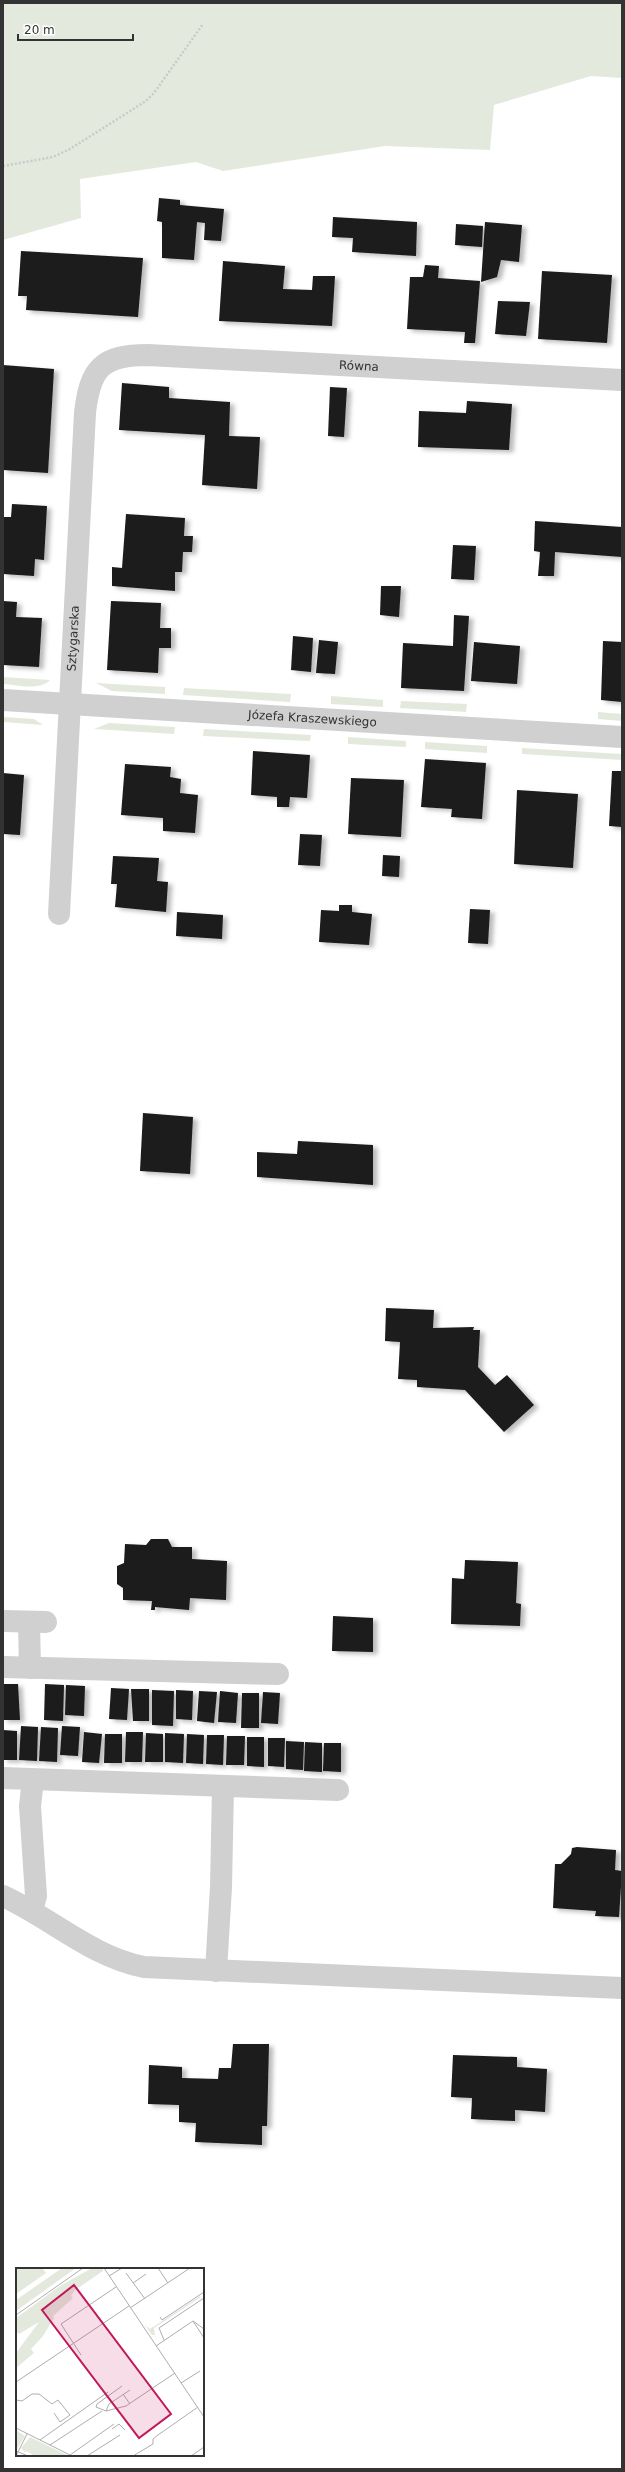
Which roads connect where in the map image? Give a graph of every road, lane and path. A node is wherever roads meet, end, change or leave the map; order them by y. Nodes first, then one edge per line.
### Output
1 (203, 24) dead end
2 (3, 166) edge
3 (100, 367) joint
4 (622, 380) edge
5 (3, 700) edge
6 (71, 704) junction
7 (622, 737) edge
8 (59, 914) dead end
9 (3, 1621) edge
10 (3, 1667) edge
11 (30, 1668) junction
12 (278, 1674) dead end
13 (3, 1778) edge
14 (33, 1780) junction
15 (223, 1787) junction
16 (338, 1790) dead end
17 (3, 1896) edge
18 (32, 1910) junction
19 (216, 1971) junction
20 (622, 1988) edge

1 - 2 path
3 - 4 street, Równa
3 - 6 street, Sztygarska
5 - 6 street, Józefa Kraszewskiego
6 - 7 street, Józefa Kraszewskiego
6 - 8 street, Sztygarska
9 - 11 street
10 - 11 street
11 - 12 street
13 - 14 street
14 - 15 street
14 - 18 street
15 - 16 street
15 - 19 street
17 - 18 street
18 - 19 street
19 - 20 street

